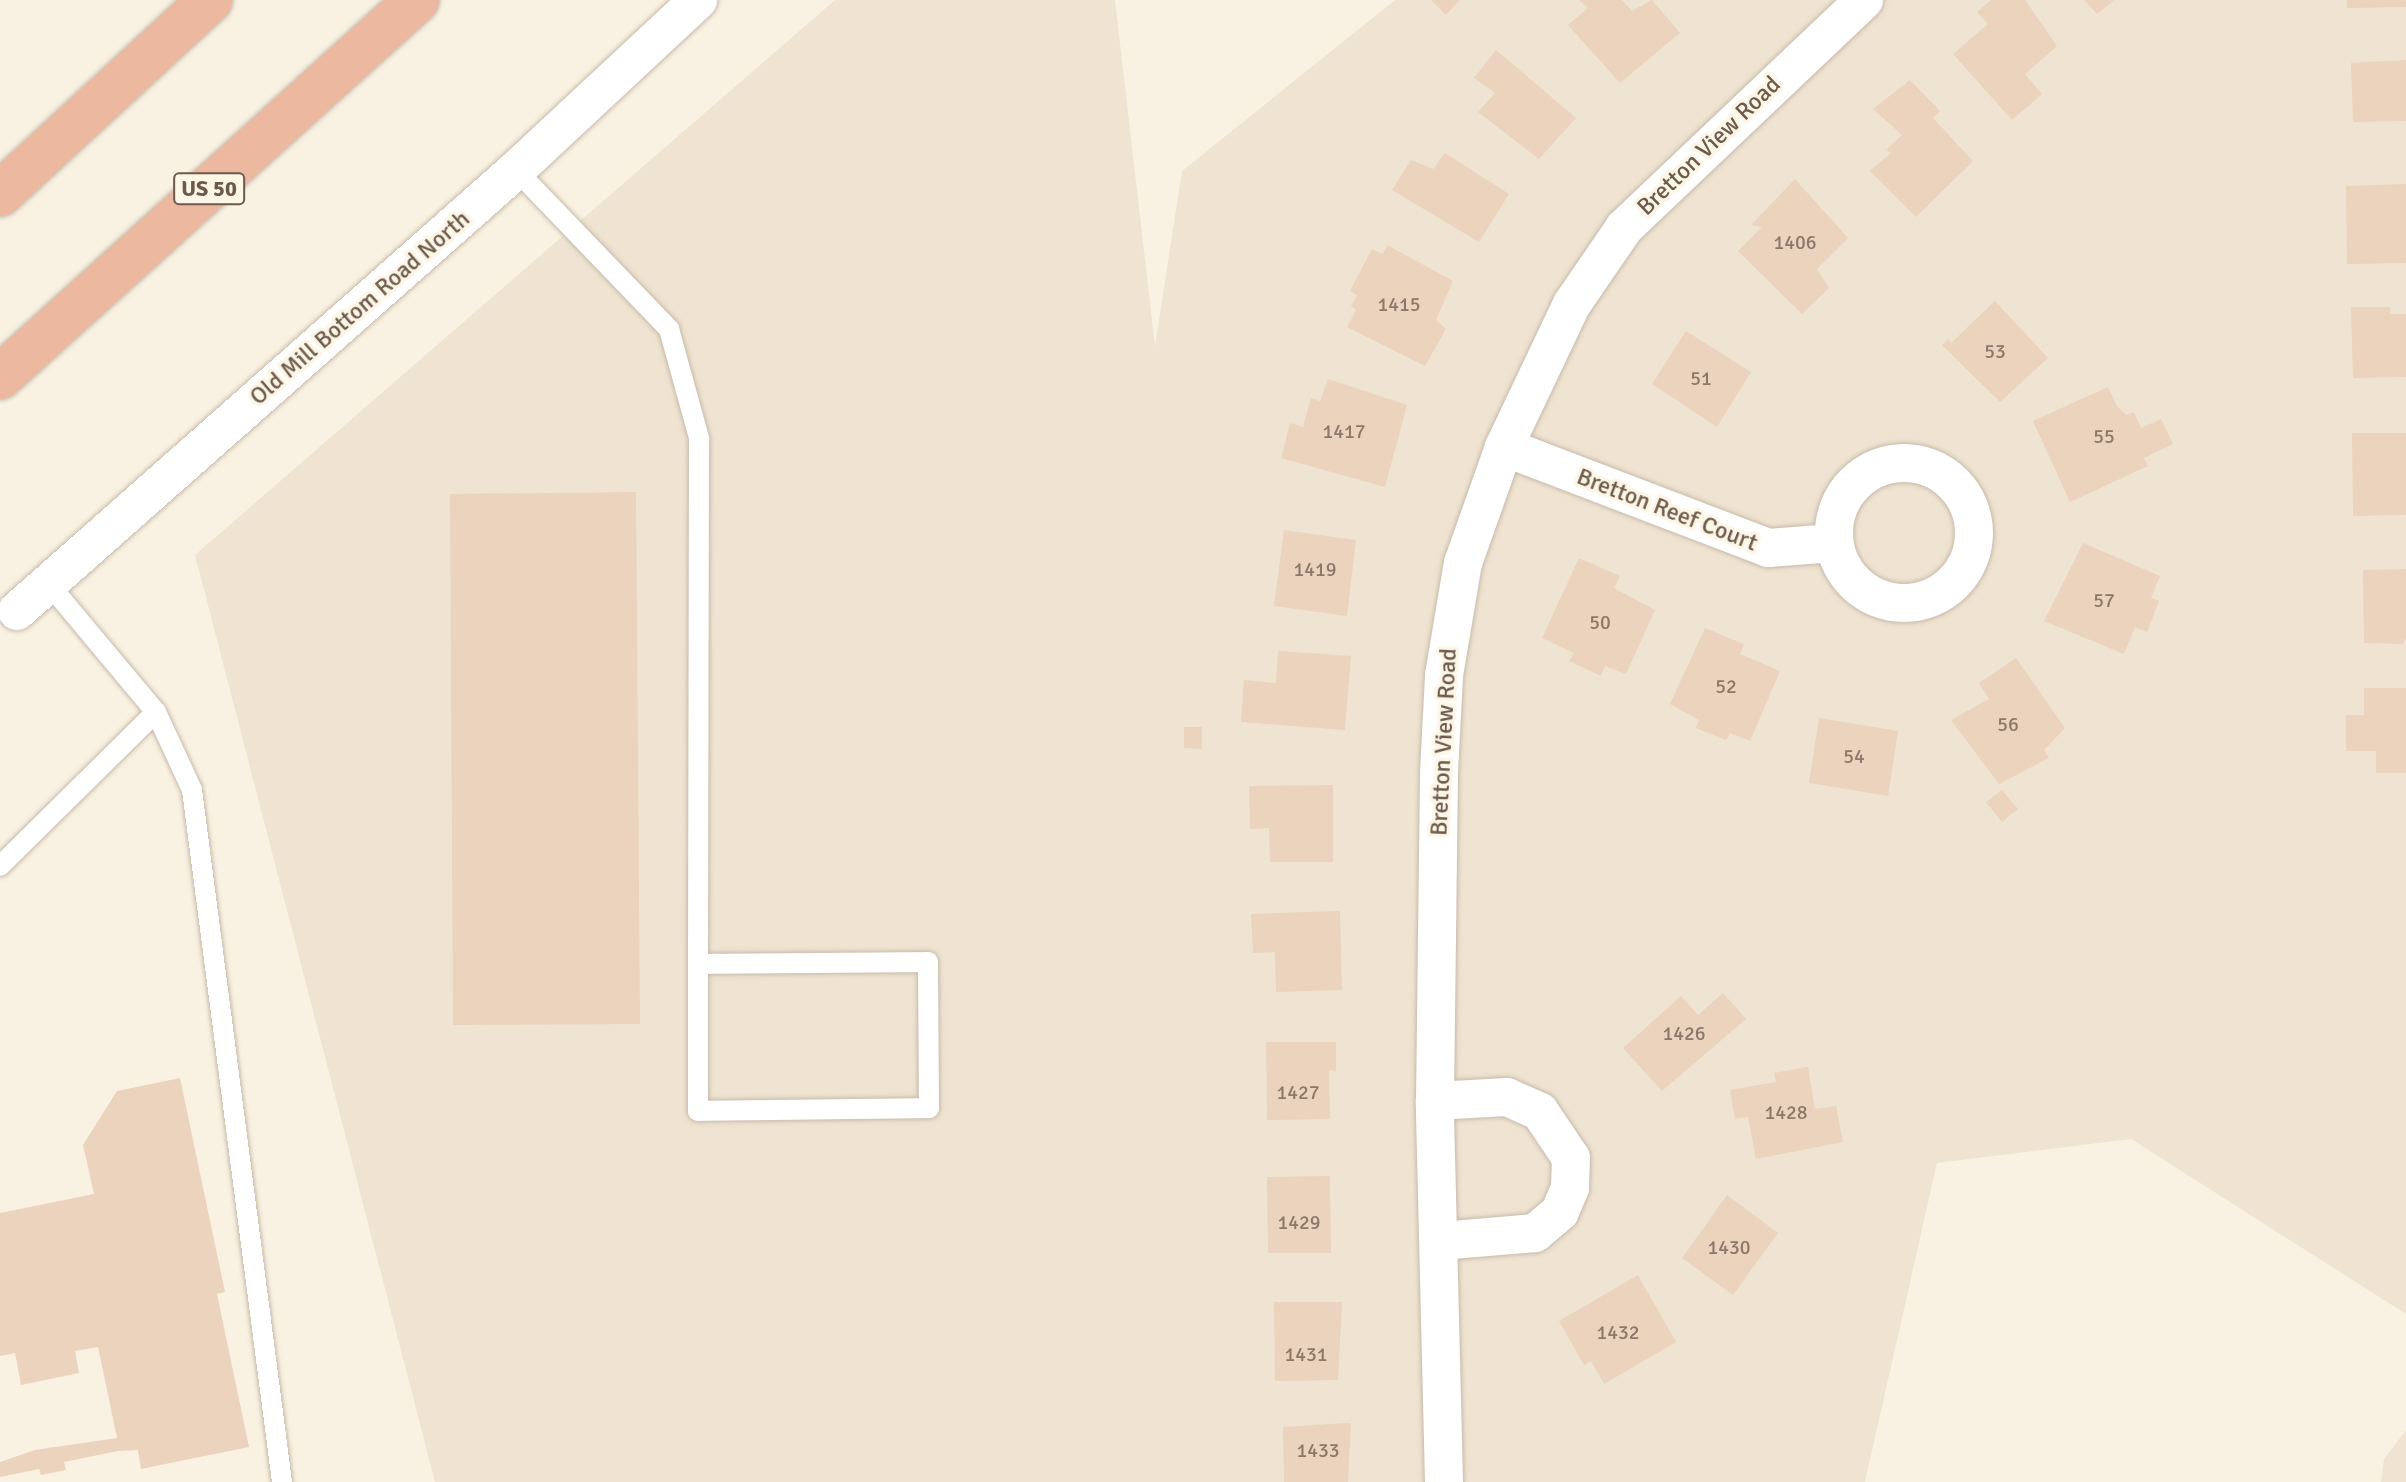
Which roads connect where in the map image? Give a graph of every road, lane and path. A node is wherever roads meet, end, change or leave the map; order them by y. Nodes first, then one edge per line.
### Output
1 (168, 0) edge
2 (210, 0) edge
3 (417, 0) edge
4 (698, 0) edge
5 (1864, 0) edge
6 (0, 166) edge
7 (516, 170) junction
8 (0, 194) edge
9 (0, 377) edge
10 (1504, 447) junction
11 (1834, 543) dead end
12 (48, 583) junction
13 (17, 611) dead end
14 (156, 712) junction
15 (0, 866) edge
16 (698, 964) junction
17 (1435, 1101) junction
18 (1442, 1241) junction
19 (282, 1482) edge
20 (1444, 1482) edge

1 - 6 highway
2 - 8 highway
3 - 9 highway, US 50
4 - 7 street, Old Mill Bottom Road North
5 - 10 street, Bretton View Road
7 - 12 street, Old Mill Bottom Road North
7 - 16 lane
10 - 11 street, Bretton Reef Court
10 - 17 street, Bretton View Road
12 - 13 street, Old Mill Bottom Road North
12 - 14 lane
14 - 15 lane
14 - 19 lane
16 - 16 lane
17 - 18 street, Bretton View Road
17 - 18 street
18 - 20 street, Bretton View Road

